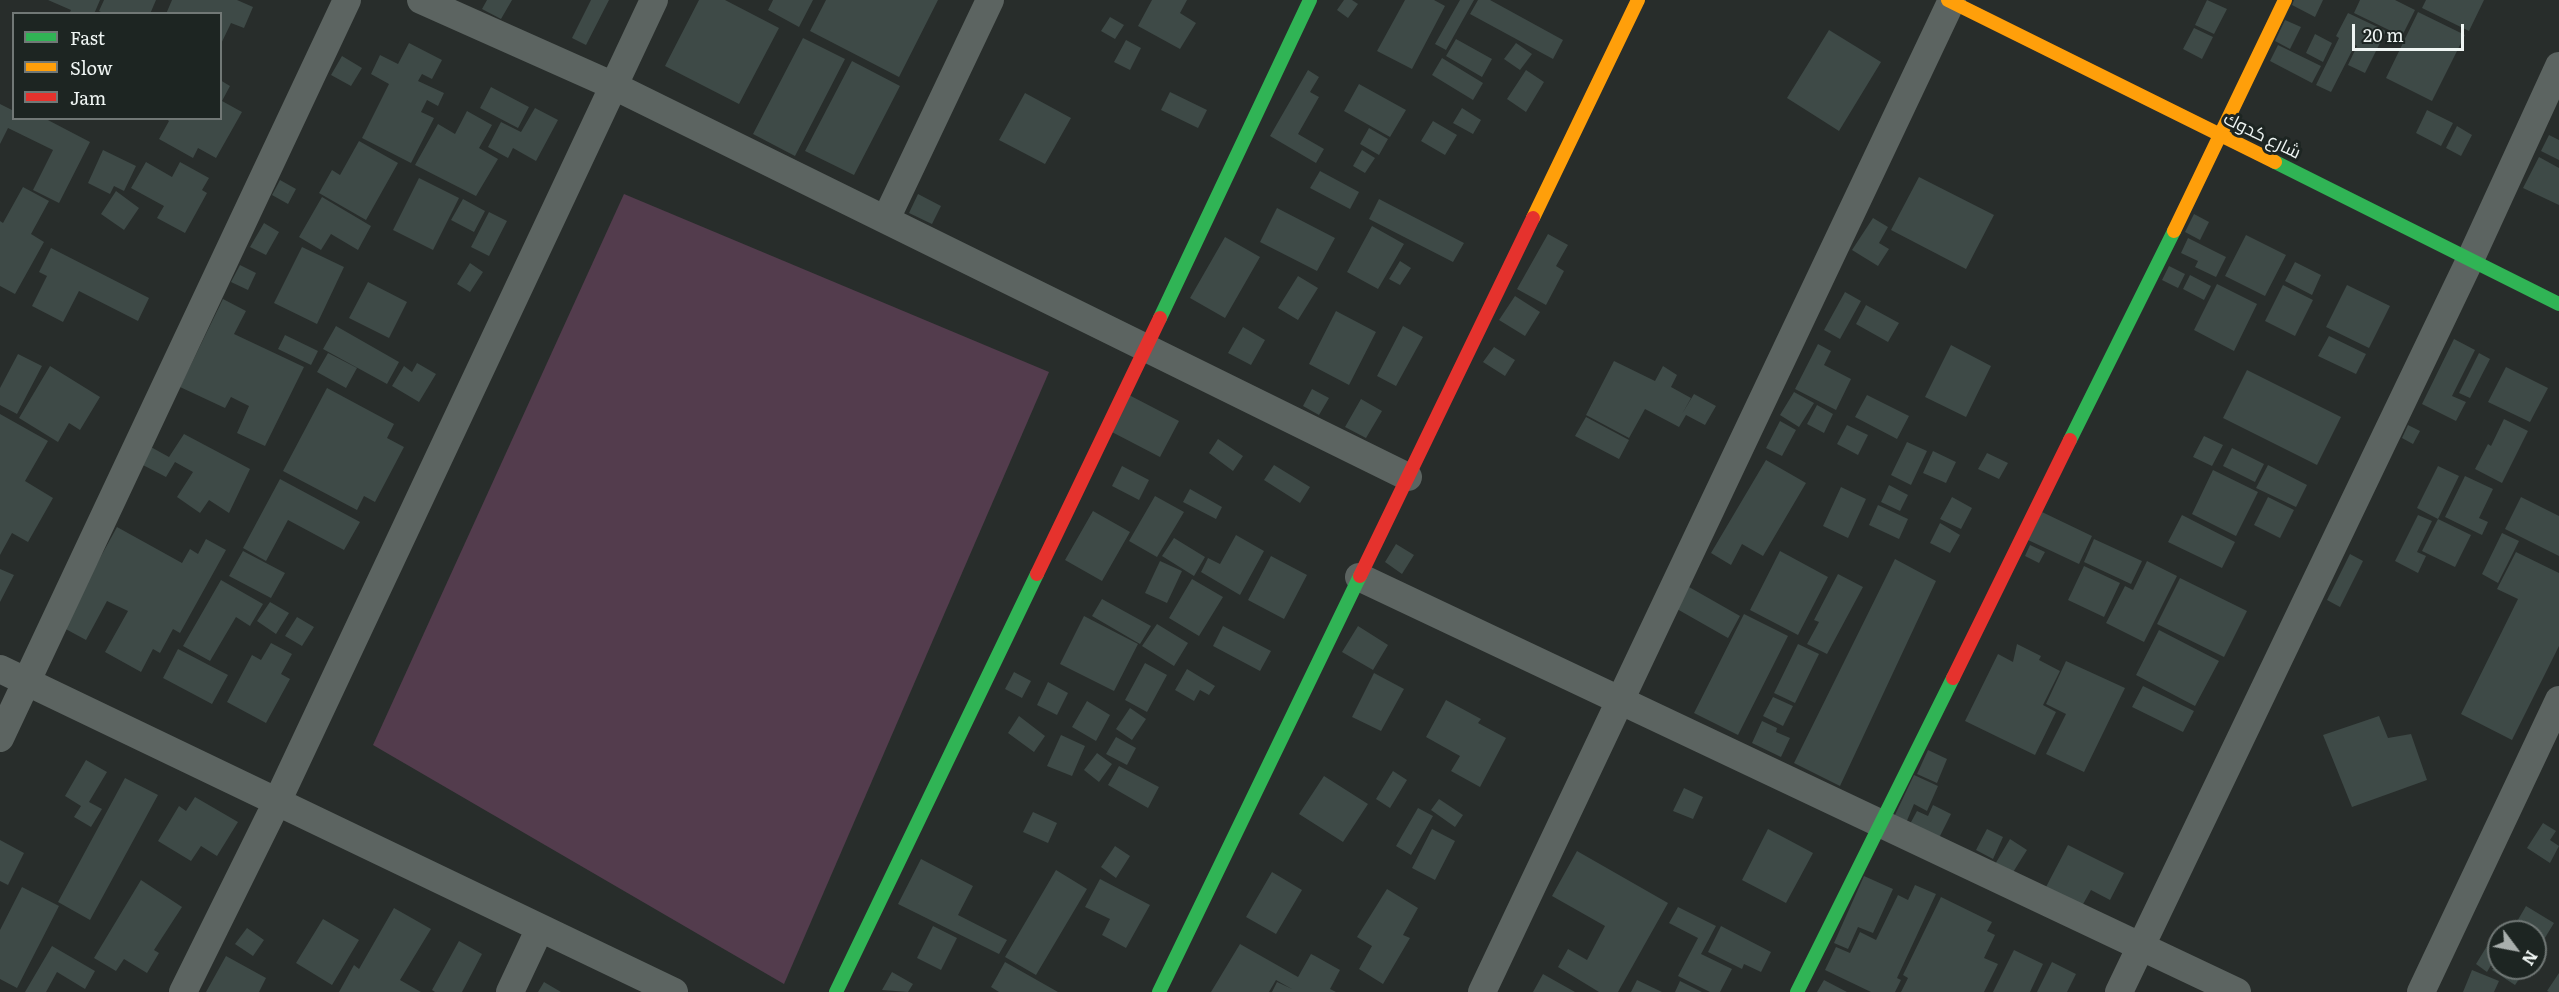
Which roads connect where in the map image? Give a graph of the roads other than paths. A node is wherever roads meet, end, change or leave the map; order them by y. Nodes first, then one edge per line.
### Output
1 (347, 0) edge
2 (421, 0) edge
3 (654, 0) edge
4 (990, 0) edge
5 (1310, 0) edge
6 (1638, 0) edge
7 (1951, 0) edge
8 (2285, 0) edge
9 (2559, 66) edge
10 (614, 86) junction
11 (2221, 136) junction
12 (886, 219) junction
13 (2470, 260) junction
14 (2559, 304) edge
15 (1146, 347) junction
16 (1408, 477) junction
17 (1359, 577) junction
18 (0, 669) edge
19 (28, 683) junction
20 (2559, 700) edge
21 (1620, 701) junction
22 (0, 738) edge
23 (277, 802) junction
24 (1882, 823) junction
25 (540, 928) junction
26 (2142, 948) junction
27 (183, 992) edge
28 (510, 992) edge
29 (674, 992) edge
30 (836, 992) edge
31 (1159, 992) edge
32 (1482, 992) edge
33 (1797, 992) edge
34 (2119, 992) edge
35 (2237, 992) edge
36 (2421, 992) edge

1 - 19 street
2 - 10 street
3 - 10 street
4 - 12 street
5 - 15 street
6 - 16 street
7 - 11 street, شارع كدوك
7 - 21 street
8 - 11 street
9 - 13 street
10 - 12 street
10 - 23 street
11 - 13 street, شارع كدوك
11 - 24 street
12 - 15 street
13 - 14 street, شارع كدوك
13 - 26 street
15 - 16 street
15 - 30 street
16 - 17 street
17 - 21 street
17 - 31 street
18 - 19 street
19 - 22 street
19 - 23 street
20 - 36 street
21 - 24 street
21 - 32 street
23 - 25 street
23 - 27 street
24 - 26 street
24 - 33 street
25 - 28 street
25 - 29 street
26 - 34 street
26 - 35 street

